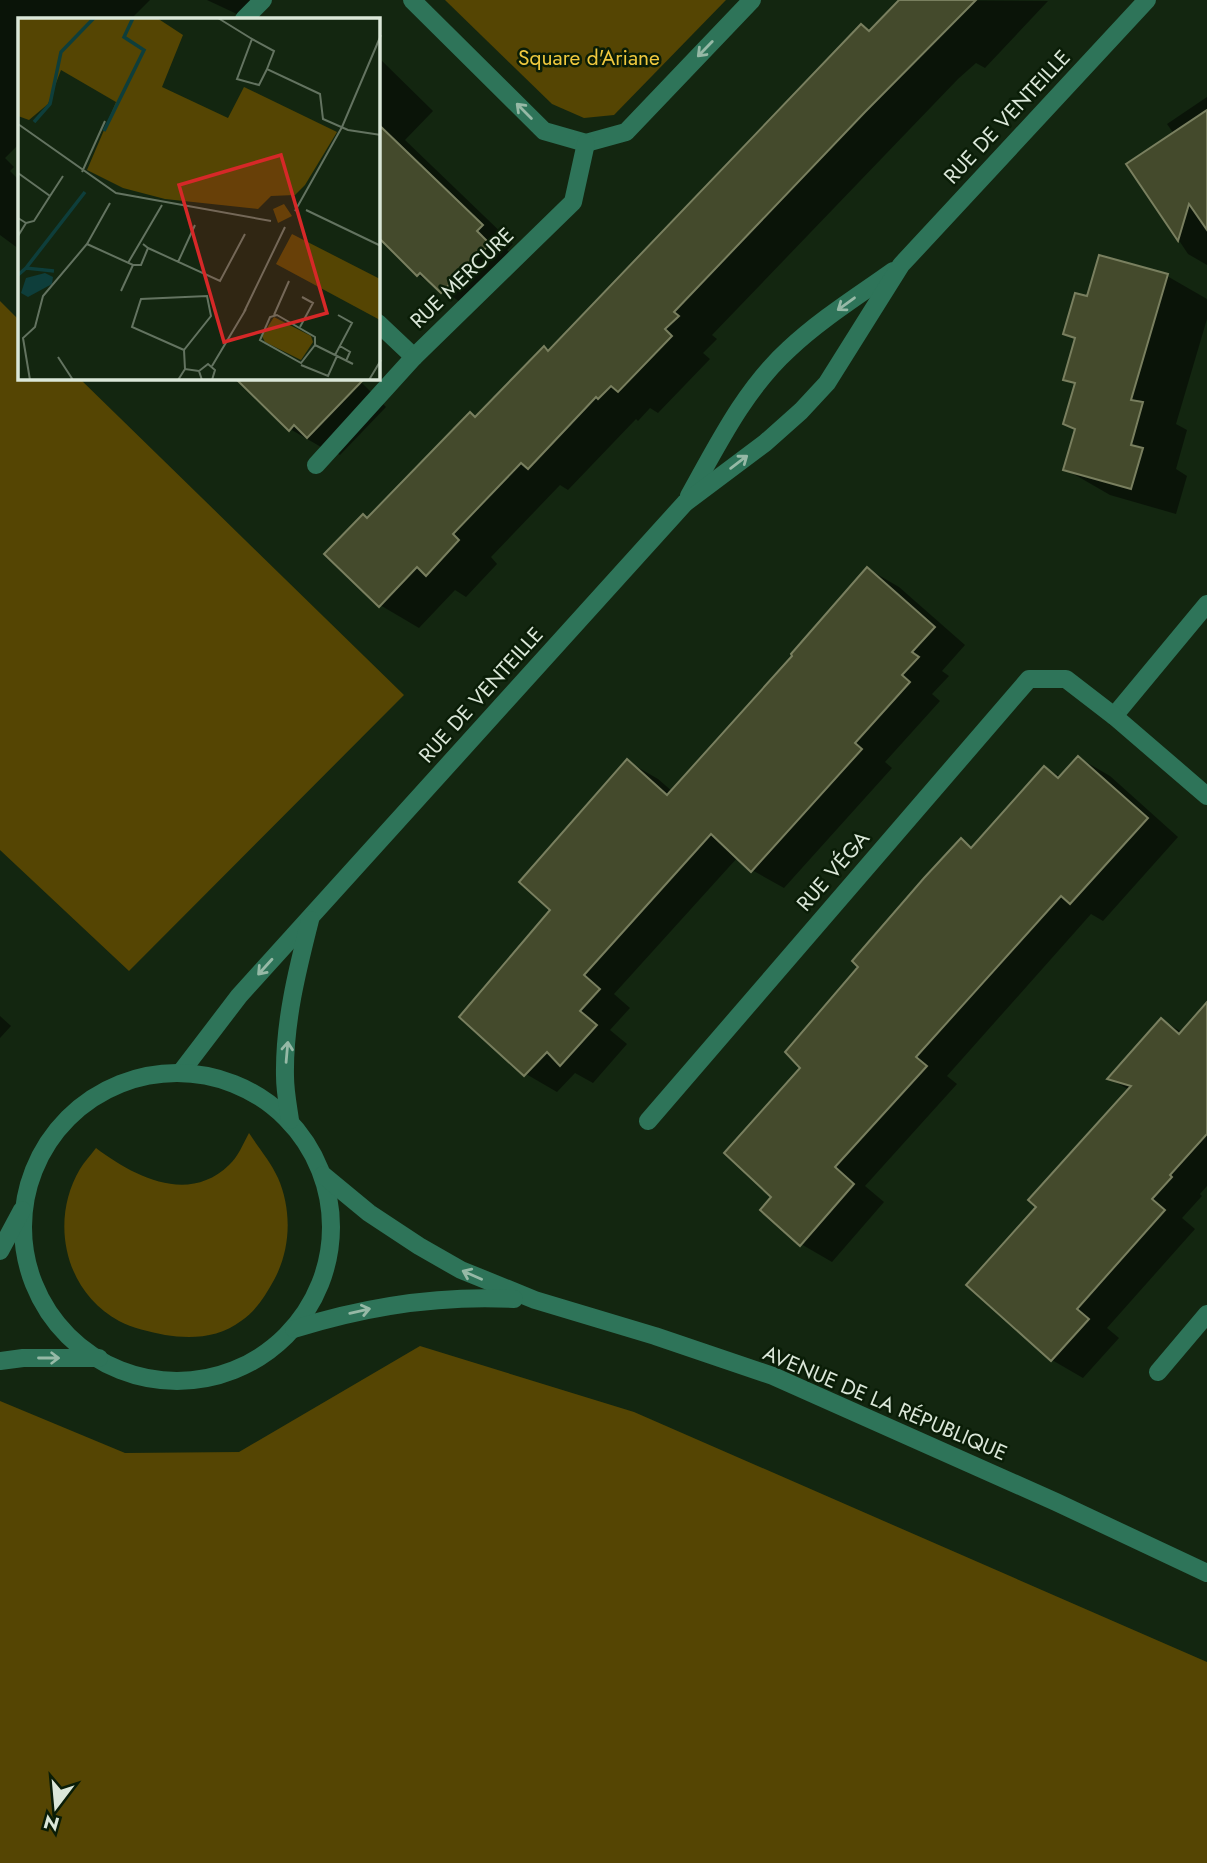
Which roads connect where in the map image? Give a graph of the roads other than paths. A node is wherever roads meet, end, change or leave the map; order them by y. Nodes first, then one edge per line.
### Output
1 (263, 0) edge
2 (412, 0) edge
3 (752, 0) edge
4 (1147, 0) edge
5 (245, 18) edge
6 (586, 143) junction
7 (901, 265) junction
8 (380, 325) edge
9 (414, 357) junction
10 (316, 465) dead end
11 (685, 503) junction
12 (1207, 604) edge
13 (1114, 716) junction
14 (1207, 796) edge
15 (311, 917) junction
16 (181, 1072) junction
17 (290, 1120) junction
18 (648, 1121) dead end
19 (323, 1175) junction
20 (23, 1207) junction
21 (0, 1251) edge
22 (535, 1300) junction
23 (1207, 1314) edge
24 (294, 1329) junction
25 (99, 1358) junction
26 (0, 1361) edge
27 (1158, 1372) dead end
28 (1207, 1573) edge

1 - 5 street
6 -> 2 street
3 -> 6 street
4 - 7 street, RUE DE VENTEILLE
6 - 9 street, RUE MERCURE
11 -> 7 street, RUE DE VENTEILLE
7 -> 11 street, RUE DE VENTEILLE
8 - 9 street
9 - 10 street, RUE MERCURE
11 - 15 street, RUE DE VENTEILLE
12 - 13 street
13 - 14 street
13 - 18 street, RUE VÉGA
15 -> 16 street, RUE DE VENTEILLE
17 -> 15 street, RUE DE VENTEILLE
16 - 17 street
16 - 20 street
17 - 19 street
22 -> 19 street, AVENUE DE LA RÉPUBLIQUE
19 - 24 street
20 - 21 street
20 - 25 street
24 -> 22 street, AVENUE DE LA RÉPUBLIQUE
22 - 28 street, AVENUE DE LA RÉPUBLIQUE
23 - 27 street
24 - 25 street
26 -> 25 street

